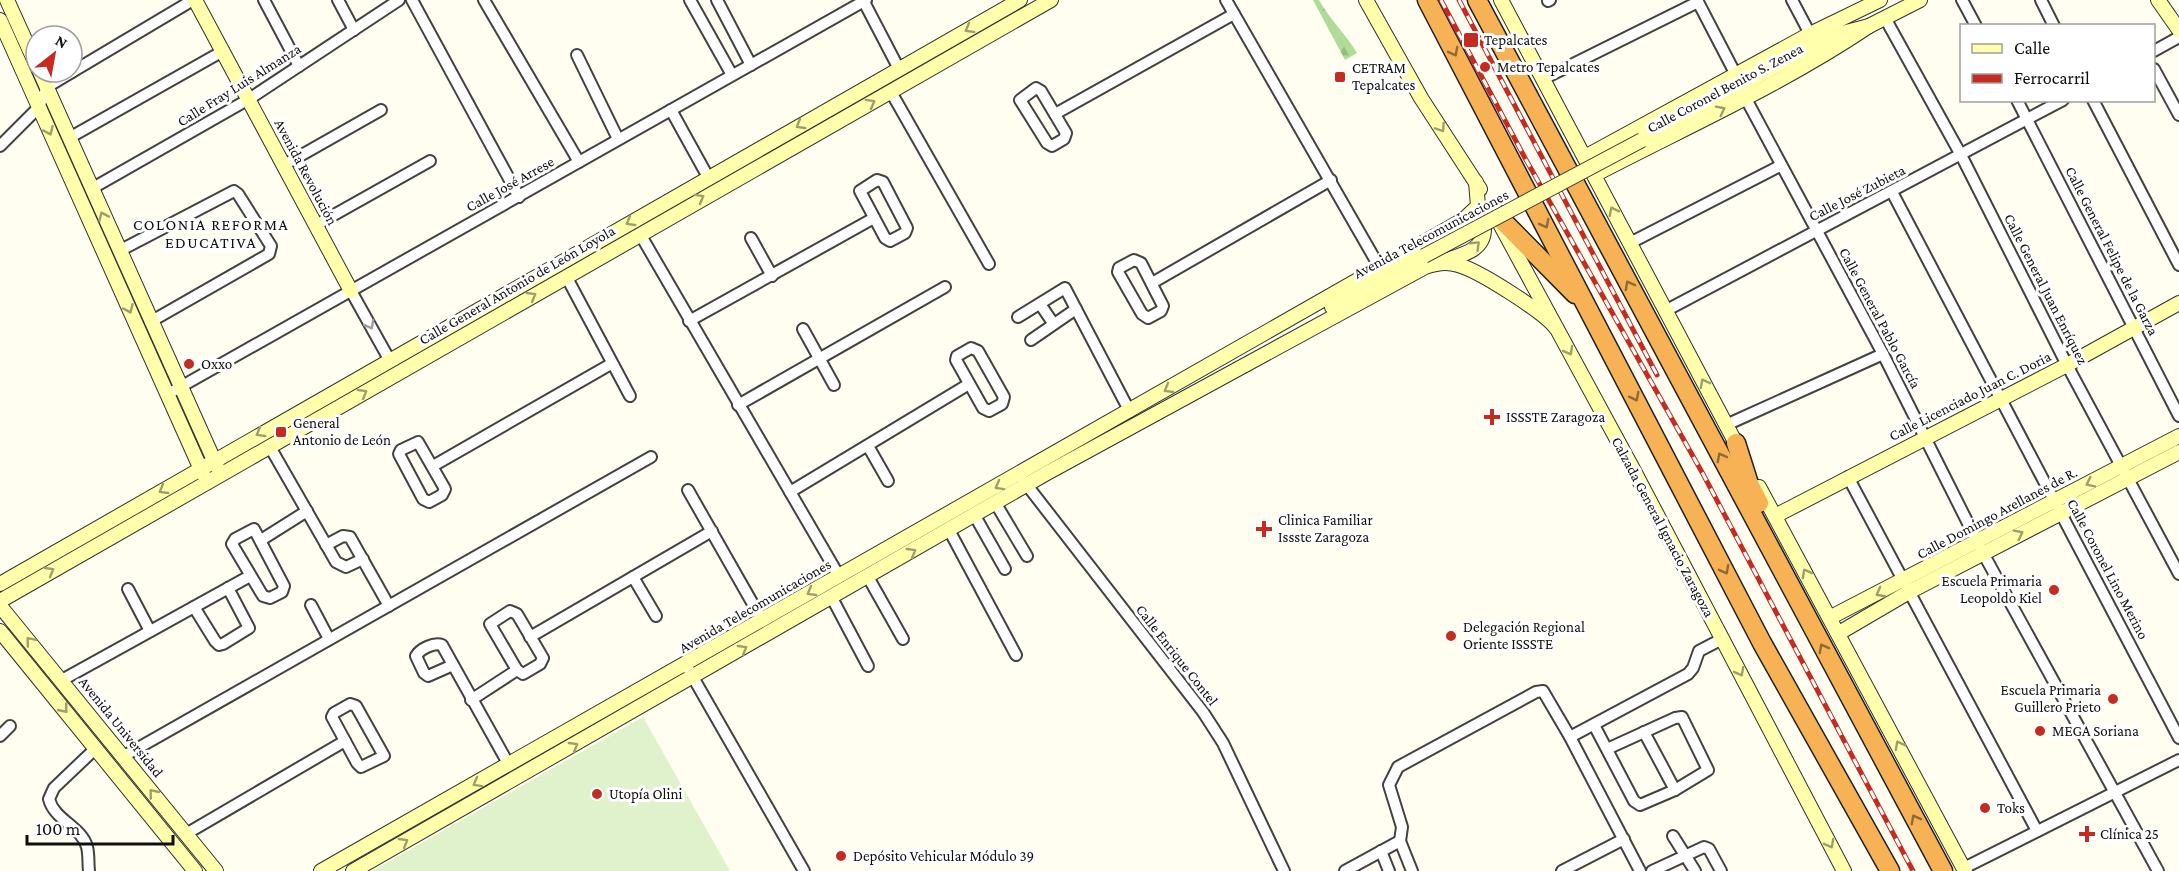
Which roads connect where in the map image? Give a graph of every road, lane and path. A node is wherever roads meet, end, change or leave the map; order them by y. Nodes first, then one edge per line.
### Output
1 (7, 0) edge
2 (194, 0) edge
3 (264, 0) edge
4 (338, 0) edge
5 (399, 0) edge
6 (412, 0) edge
7 (484, 0) edge
8 (690, 0) edge
9 (717, 0) edge
10 (864, 0) edge
11 (1020, 0) edge
12 (1051, 0) edge
13 (1226, 0) edge
14 (1366, 0) edge
15 (1427, 0) edge
16 (1477, 0) edge
17 (1501, 0) edge
18 (1792, 0) edge
19 (1879, 0) edge
20 (1920, 0) edge
21 (1962, 0) edge
22 (2041, 0) edge
23 (2158, 0) edge
24 (1698, 1) edge
25 (1858, 11) junction
26 (1234, 14) junction
27 (1885, 18) junction
28 (0, 20) edge
29 (1975, 24) edge
30 (2053, 24) edge
31 (1869, 26) junction
32 (354, 30) junction
33 (2179, 30) edge
34 (1810, 34) junction
35 (1832, 36) junction
36 (2179, 37) edge
37 (24, 38) edge
38 (2155, 50) edge
39 (223, 51) junction
40 (577, 55) dead end
41 (84, 65) edge
42 (751, 65) junction
43 (299, 66) junction
44 (900, 69) junction
45 (2155, 71) edge
46 (732, 75) junction
47 (1736, 75) junction
48 (1544, 79) junction
49 (45, 84) edge
50 (51, 84) edge
51 (46, 87) junction
52 (891, 92) junction
53 (1745, 97) junction
54 (249, 99) junction
55 (2018, 102) edge
56 (2059, 102) edge
57 (2094, 102) edge
58 (39, 107) junction
59 (381, 110) dead end
60 (671, 110) junction
61 (1055, 114) junction
62 (2179, 115) edge
63 (2027, 120) junction
64 (69, 138) junction
65 (618, 139) junction
66 (1618, 139) junction
67 (1642, 140) joint
68 (1, 142) edge
69 (1961, 155) junction
70 (1585, 157) junction
71 (1628, 158) junction
72 (430, 161) dead end
73 (579, 162) junction
74 (284, 165) junction
75 (1780, 166) junction
76 (1594, 175) junction
77 (708, 177) junction
78 (1331, 180) junction
79 (1476, 182) junction
80 (91, 189) junction
81 (1892, 192) junction
82 (519, 197) junction
83 (1492, 210) junction
84 (873, 218) junction
85 (1463, 220) junction
86 (316, 225) junction
87 (1816, 231) junction
88 (640, 234) junction
89 (751, 238) dead end
90 (1630, 243) junction
91 (119, 251) junction
92 (1430, 260) junction
93 (989, 264) dead end
94 (2179, 265) edge
95 (1380, 268) junction
96 (566, 276) junction
97 (772, 276) junction
98 (1152, 283) junction
99 (945, 287) dead end
100 (351, 291) junction
101 (2179, 303) edge
102 (1040, 304) junction
103 (1076, 309) junction
104 (1665, 311) junction
105 (1018, 317) dead end
106 (1594, 317) junction
107 (689, 321) junction
108 (150, 322) junction
109 (1053, 323) junction
110 (2134, 327) junction
111 (1556, 328) junction
112 (803, 329) dead end
113 (1031, 340) dead end
114 (1883, 354) junction
115 (820, 357) junction
116 (389, 359) junction
117 (1236, 359) junction
118 (611, 364) junction
119 (2067, 365) junction
120 (1204, 369) junction
121 (1214, 382) junction
122 (969, 384) junction
123 (834, 385) dead end
124 (181, 387) junction
125 (168, 394) junction
126 (630, 396) dead end
127 (2000, 399) junction
128 (738, 405) junction
129 (1130, 412) junction
130 (2179, 416) edge
131 (1726, 425) junction
132 (2179, 436) edge
133 (1927, 438) junction
134 (1736, 443) junction
135 (868, 446) junction
136 (270, 447) junction
137 (2179, 452) edge
138 (651, 457) dead end
139 (214, 460) junction
140 (433, 466) junction
141 (201, 468) junction
142 (2126, 473) junction
143 (220, 474) junction
144 (1848, 477) junction
145 (1023, 480) junction
146 (888, 481) dead end
147 (207, 482) junction
148 (688, 490) dead end
149 (790, 492) junction
150 (996, 504) junction
151 (2057, 507) junction
152 (307, 511) junction
153 (975, 516) junction
154 (1775, 516) junction
155 (950, 530) junction
156 (712, 531) junction
157 (261, 540) junction
158 (326, 545) junction
159 (1981, 547) junction
160 (1027, 556) dead end
161 (363, 560) junction
162 (1005, 570) dead end
163 (2179, 574) edge
164 (250, 576) junction
165 (840, 576) junction
166 (633, 577) junction
167 (868, 577) junction
168 (0, 584) edge
169 (1906, 586) junction
170 (228, 588) junction
171 (129, 590) dead end
172 (1795, 597) junction
173 (832, 598) junction
174 (0, 601) edge
175 (311, 604) dead end
176 (0, 606) edge
177 (389, 606) junction
178 (194, 607) junction
179 (1857, 613) junction
180 (656, 616) dead end
181 (1831, 617) junction
182 (762, 620) junction
183 (150, 631) junction
184 (0, 632) edge
185 (1839, 633) junction
186 (530, 637) junction
187 (329, 639) junction
188 (903, 639) dead end
189 (1722, 639) junction
190 (1016, 655) dead end
191 (453, 665) dead end
192 (686, 665) junction
193 (868, 666) dead end
194 (517, 670) junction
195 (693, 678) junction
196 (62, 680) junction
197 (657, 681) junction
198 (667, 693) junction
199 (471, 700) junction
200 (1594, 724) junction
201 (10, 726) dead end
202 (1644, 732) junction
203 (0, 736) edge
204 (1570, 737) junction
205 (2179, 738) edge
206 (345, 741) junction
207 (96, 748) junction
208 (1607, 749) junction
209 (123, 756) junction
210 (2179, 760) edge
211 (509, 765) junction
212 (1675, 790) junction
213 (2114, 794) junction
214 (2037, 831) junction
215 (186, 834) junction
216 (1673, 836) dead end
217 (1624, 839) junction
218 (1400, 841) junction
219 (1381, 851) junction
220 (1684, 856) junction
221 (1964, 870) edge
222 (89, 871) edge
223 (195, 871) edge
224 (216, 871) edge
225 (321, 871) edge
226 (353, 871) edge
227 (804, 871) edge
228 (1284, 871) edge
229 (1345, 871) edge
230 (1389, 871) edge
231 (1412, 871) edge
232 (1562, 871) edge
233 (1640, 871) edge
234 (1652, 871) edge
235 (1695, 871) edge
236 (1721, 871) edge
237 (1844, 871) edge
238 (1890, 871) edge
239 (1943, 871) edge
240 (2158, 871) edge

1 - 37 street
2 - 39 street, Avenida Revolución
2 - 41 street
3 - 43 street
4 - 32 street
5 - 32 street, Calle Fray Luis Almanza
6 - 82 street
7 - 73 street
8 - 46 street
9 - 42 street
10 - 42 street, Calle José Arrese
10 - 44 street
11 -> 44 street, Calle General Antonio de León Loyola
12 - 52 street, Calle General Antonio de León Loyola
13 - 26 street
14 -> 79 street, Calzada General Ignacio Zaragoza
15 -> 106 highway
172 -> 16 highway
17 - 48 street
18 - 34 street
19 - 25 street, Calle Coronel Benito S. Zenea
20 - 27 street, Calle Coronel Benito S. Zenea
21 - 29 street
22 - 30 street
23 - 33 street
24 - 47 street
24 - 48 street
25 - 34 street, Calle Coronel Benito S. Zenea
25 - 35 street, Calle Coronel Benito S. Zenea
26 - 61 street
26 - 78 street
27 - 31 street, Calle Coronel Benito S. Zenea
27 - 69 street, Calle General Juan Enríquez
28 - 58 street
31 - 35 street, Calle Coronel Benito S. Zenea
31 - 53 street, Calle Coronel Benito S. Zenea
32 - 43 street, Calle Fray Luis Almanza
34 - 47 street, Calle Coronel Benito S. Zenea
35 - 67 street, Calle Coronel Benito S. Zenea
36 - 38 street
39 - 54 street, Avenida Revolución
39 - 64 street
40 - 65 street
42 - 46 street, Calle José Arrese
43 - 54 street, Calle Fray Luis Almanza
44 -> 77 street, Calle General Antonio de León Loyola
45 - 62 street
46 - 60 street, Calle José Arrese
47 - 66 street, Calle Coronel Benito S. Zenea
48 - 70 street
49 - 51 street
50 - 51 street
51 - 58 street
51 - 64 street
88 -> 52 street, Calle General Antonio de León Loyola
52 - 93 street
71 -> 53 street, Calle Coronel Benito S. Zenea
53 - 75 street, Calle General Pablo García
54 - 74 street, Avenida Revolución
54 - 80 street, Calle Fray Luis Almanza
55 - 63 street, Calle General Felipe de la Garza
56 - 63 street, Calle José Zubieta
57 - 94 street
58 - 68 street
58 -> 125 street
59 - 74 street
60 - 65 street, Calle José Arrese
60 - 77 street
61 - 61 street
63 - 69 street, Calle José Zubieta
63 - 110 street, Calle General Felipe de la Garza
64 - 80 street
65 - 73 street, Calle José Arrese
66 - 70 street, Calle Coronel Benito S. Zenea
66 - 71 street
67 - 92 street, Avenida Telecomunicaciones, bridge
69 - 81 street, Calle José Zubieta
69 - 119 street, Calle General Juan Enríquez
70 - 76 street
71 - 76 street, Calle Coronel Benito S. Zenea
72 - 86 street
73 - 82 street, Calle José Arrese
74 - 86 street, Avenida Revolución
75 - 87 street, Calle General Pablo García
75 - 90 street
90 -> 76 street
77 -> 116 street, Calle General Antonio de León Loyola
78 - 95 street
78 - 98 street
79 - 83 street, Calzada General Ignacio Zaragoza
79 - 85 street, Avenida Telecomunicaciones
91 -> 80 street
81 - 87 street, Calle José Zubieta
81 - 127 street, Calle Coronel Lino Merino
82 - 100 street, Calle José Arrese
83 - 106 highway
83 - 111 street, Calzada General Ignacio Zaragoza
84 - 84 street
84 - 97 street
92 -> 85 street
85 - 95 street, Avenida Telecomunicaciones
86 - 100 street, Avenida Revolución
87 - 104 street, Calle José Zubieta
87 - 114 street, Calle General Pablo García
88 - 96 street, Calle General Antonio de León Loyola
88 - 107 street
89 - 97 street
90 - 104 street
91 - 108 street
91 - 108 street
92 - 111 street, Avenida Telecomunicaciones
92 - 117 street, Avenida Telecomunicaciones
92 - 121 street, Avenida Telecomunicaciones
95 - 120 street, Avenida Telecomunicaciones
96 - 118 street
136 -> 96 street, Calle General Antonio de León Loyola
97 - 107 street
98 - 98 street
99 - 115 street
100 -> 116 street, Avenida Revolución
100 - 124 street, Calle José Arrese
101 - 110 street, Calle Licenciado Juan C. Doria
102 - 103 street
102 - 105 street
102 - 109 street
103 - 109 street
103 - 129 street
131 -> 104 street
106 -> 238 highway
107 - 128 street
108 - 124 street
109 - 113 street
110 - 119 street, Calle Licenciado Juan C. Doria
110 - 130 street, Calle General Felipe de la Garza
111 -> 189 street, Calzada General Ignacio Zaragoza
112 - 115 street
114 - 131 street
114 - 133 street, Calle General Pablo García
115 - 123 street
115 - 128 street
116 -> 139 street, Calle General Antonio de León Loyola
117 - 120 street, Avenida Telecomunicaciones
117 - 121 street, Avenida Telecomunicaciones
118 - 126 street
118 - 140 street
119 - 127 street, Calle Licenciado Juan C. Doria
119 - 142 street, Calle General Juan Enríquez
120 -> 129 street, Avenida Telecomunicaciones
121 - 145 street, Avenida Telecomunicaciones
122 - 122 street
122 - 135 street
124 - 125 street, Calle José Arrese
124 - 139 street
125 - 141 street
127 - 133 street, Calle Licenciado Juan C. Doria
127 - 151 street, Calle Coronel Lino Merino
128 - 149 street
129 - 145 street, Avenida Telecomunicaciones
131 - 134 street
132 - 142 street, Calle Domingo Arellanes de R.
133 - 144 street, Calle Licenciado Juan C. Doria
133 - 159 street, Calle General Pablo García
134 - 154 street
134 - 172 highway
135 - 146 street
135 - 149 street
136 - 143 street, Calle General Antonio de León Loyola
136 - 152 street
137 - 142 street, Calle Domingo Arellanes de R.
138 - 177 street
139 - 141 street, Calle General Antonio de León Loyola
139 - 143 street
140 - 140 street
141 - 147 street
141 -> 168 street, Calle General Antonio de León Loyola
142 - 151 street, Calle Domingo Arellanes de R.
142 - 163 street, Calle General Juan Enríquez
143 - 147 street, Calle General Antonio de León Loyola
144 - 154 street, Calle Licenciado Juan C. Doria
144 - 169 street
145 - 150 street, Avenida Telecomunicaciones
145 -> 165 street, Avenida Telecomunicaciones
145 - 228 street, Calle Enrique Contel
174 -> 147 street, Calle General Antonio de León Loyola
148 - 156 street
149 - 165 street
150 - 153 street, Avenida Telecomunicaciones
150 - 160 street
151 - 159 street, Calle Domingo Arellanes de R.
151 - 205 street, Calle Coronel Lino Merino
152 - 157 street
152 - 158 street
153 - 155 street, Avenida Telecomunicaciones
153 - 162 street
181 -> 154 street
167 -> 155 street, Avenida Telecomunicaciones
155 - 190 street
156 - 166 street
156 - 182 street
157 - 164 street
157 - 164 street
158 - 161 street
158 - 161 street
159 - 169 street, Calle Domingo Arellanes de R.
159 - 213 street, Calle General Pablo García
161 - 177 street
164 - 170 street
165 -> 182 street, Avenida Telecomunicaciones
166 - 180 street
166 - 186 street
167 - 173 street, Avenida Telecomunicaciones
167 - 188 street
169 - 179 street, Calle Domingo Arellanes de R.
169 - 214 street
170 - 178 street
170 - 178 street
171 - 183 street
239 -> 172 highway
173 - 193 street
195 -> 173 street, Avenida Telecomunicaciones
175 - 187 street
196 -> 176 street, Avenida Universidad
177 - 187 street
178 - 183 street
179 - 181 street, Calle Domingo Arellanes de R.
179 - 185 street, Calle Domingo Arellanes de R.
181 - 185 street
182 - 192 street, Avenida Telecomunicaciones
183 - 196 street
184 -> 207 street
221 -> 185 street
186 - 194 street
186 - 194 street
187 - 209 street
189 - 200 street
189 -> 237 street, Calzada General Ignacio Zaragoza
191 - 199 street
192 - 195 street
192 - 197 street, Avenida Telecomunicaciones
194 - 199 street
195 - 198 street, Avenida Telecomunicaciones
195 - 227 street
196 - 209 street, Avenida Universidad
197 - 198 street
197 - 211 street, Avenida Telecomunicaciones
226 -> 198 street, Avenida Telecomunicaciones
199 - 211 street
200 - 204 street
200 - 208 street
201 - 203 street
202 - 208 street
202 - 212 street
202 - 212 street
204 - 217 street
204 - 218 street
206 - 206 street
206 - 215 street
207 - 222 street
207 - 223 street
208 - 212 street
215 -> 209 street, Avenida Universidad
210 - 213 street
211 -> 225 street, Avenida Telecomunicaciones
213 - 214 street
213 - 240 street, Calle General Pablo García
214 - 221 street
215 - 224 street, Avenida Universidad
216 - 220 street
217 - 232 street
217 - 233 street
218 - 219 street
218 - 231 street
219 - 229 street
219 - 230 street
220 - 234 street
220 - 235 street
220 - 236 street

